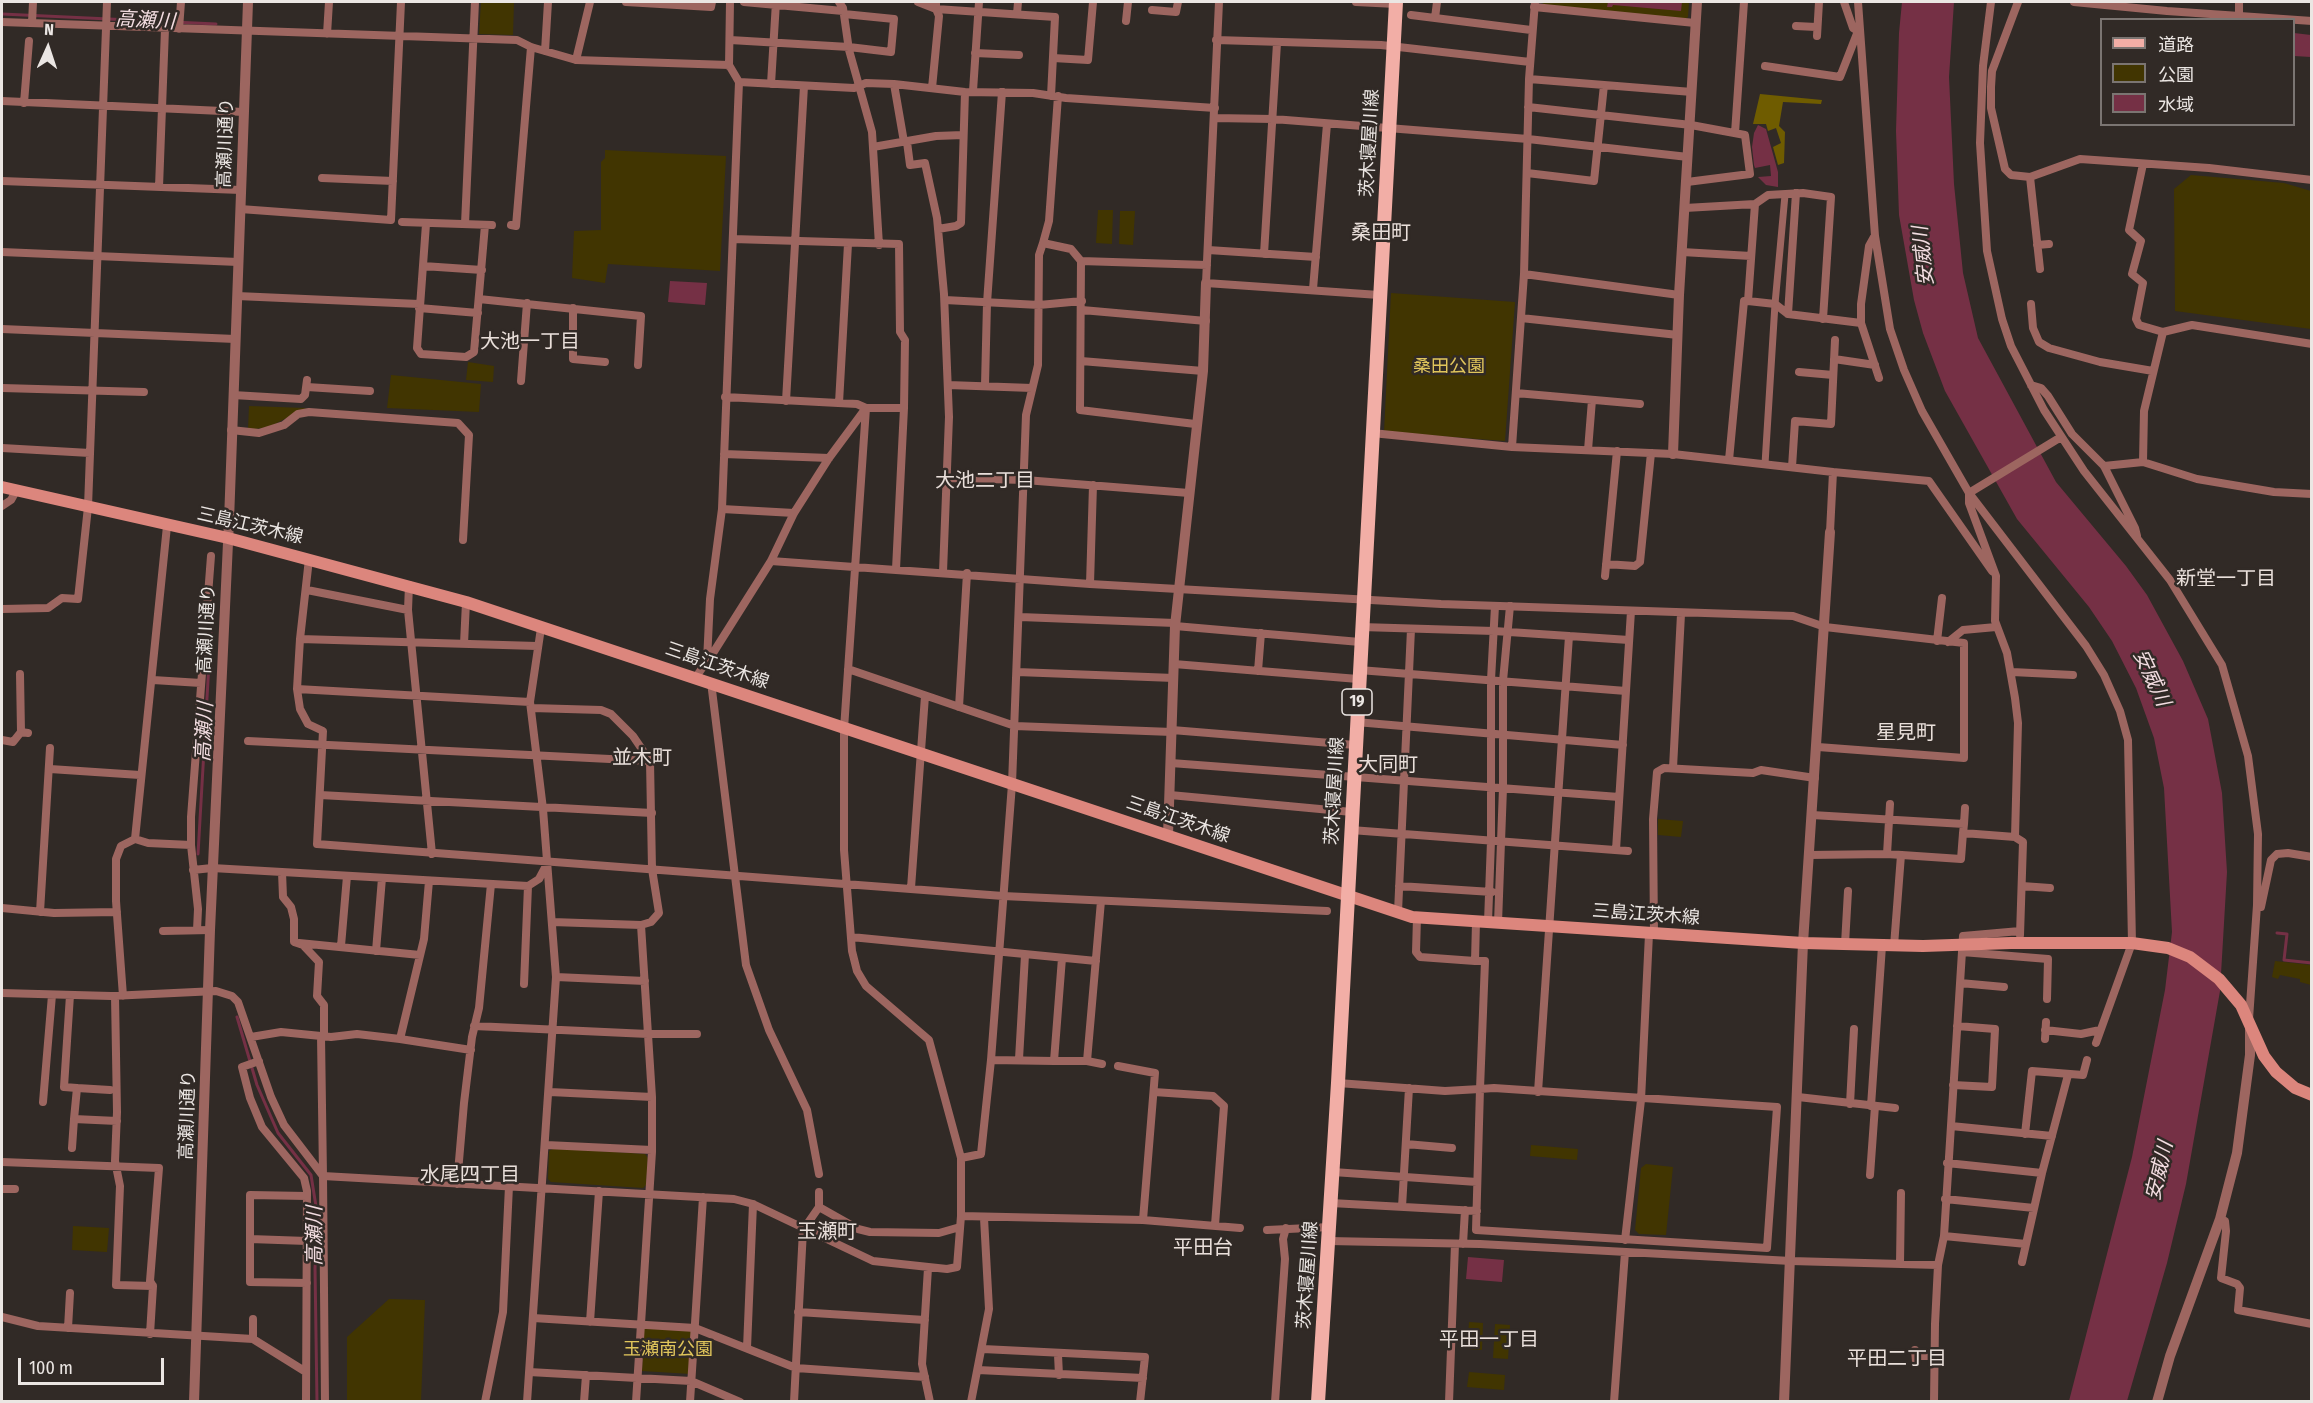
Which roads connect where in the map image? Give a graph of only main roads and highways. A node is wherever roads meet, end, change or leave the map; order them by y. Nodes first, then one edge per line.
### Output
1 (1396, 3) edge
2 (2, 487) edge
3 (1348, 896) junction
4 (2312, 1095) edge
5 (1318, 1401) edge

1 - 3 main road, 茨木寝屋川線 / 19
2 - 3 main road, 三島江茨木線
3 - 4 main road, 三島江茨木線
3 - 5 main road, 茨木寝屋川線 / 19

